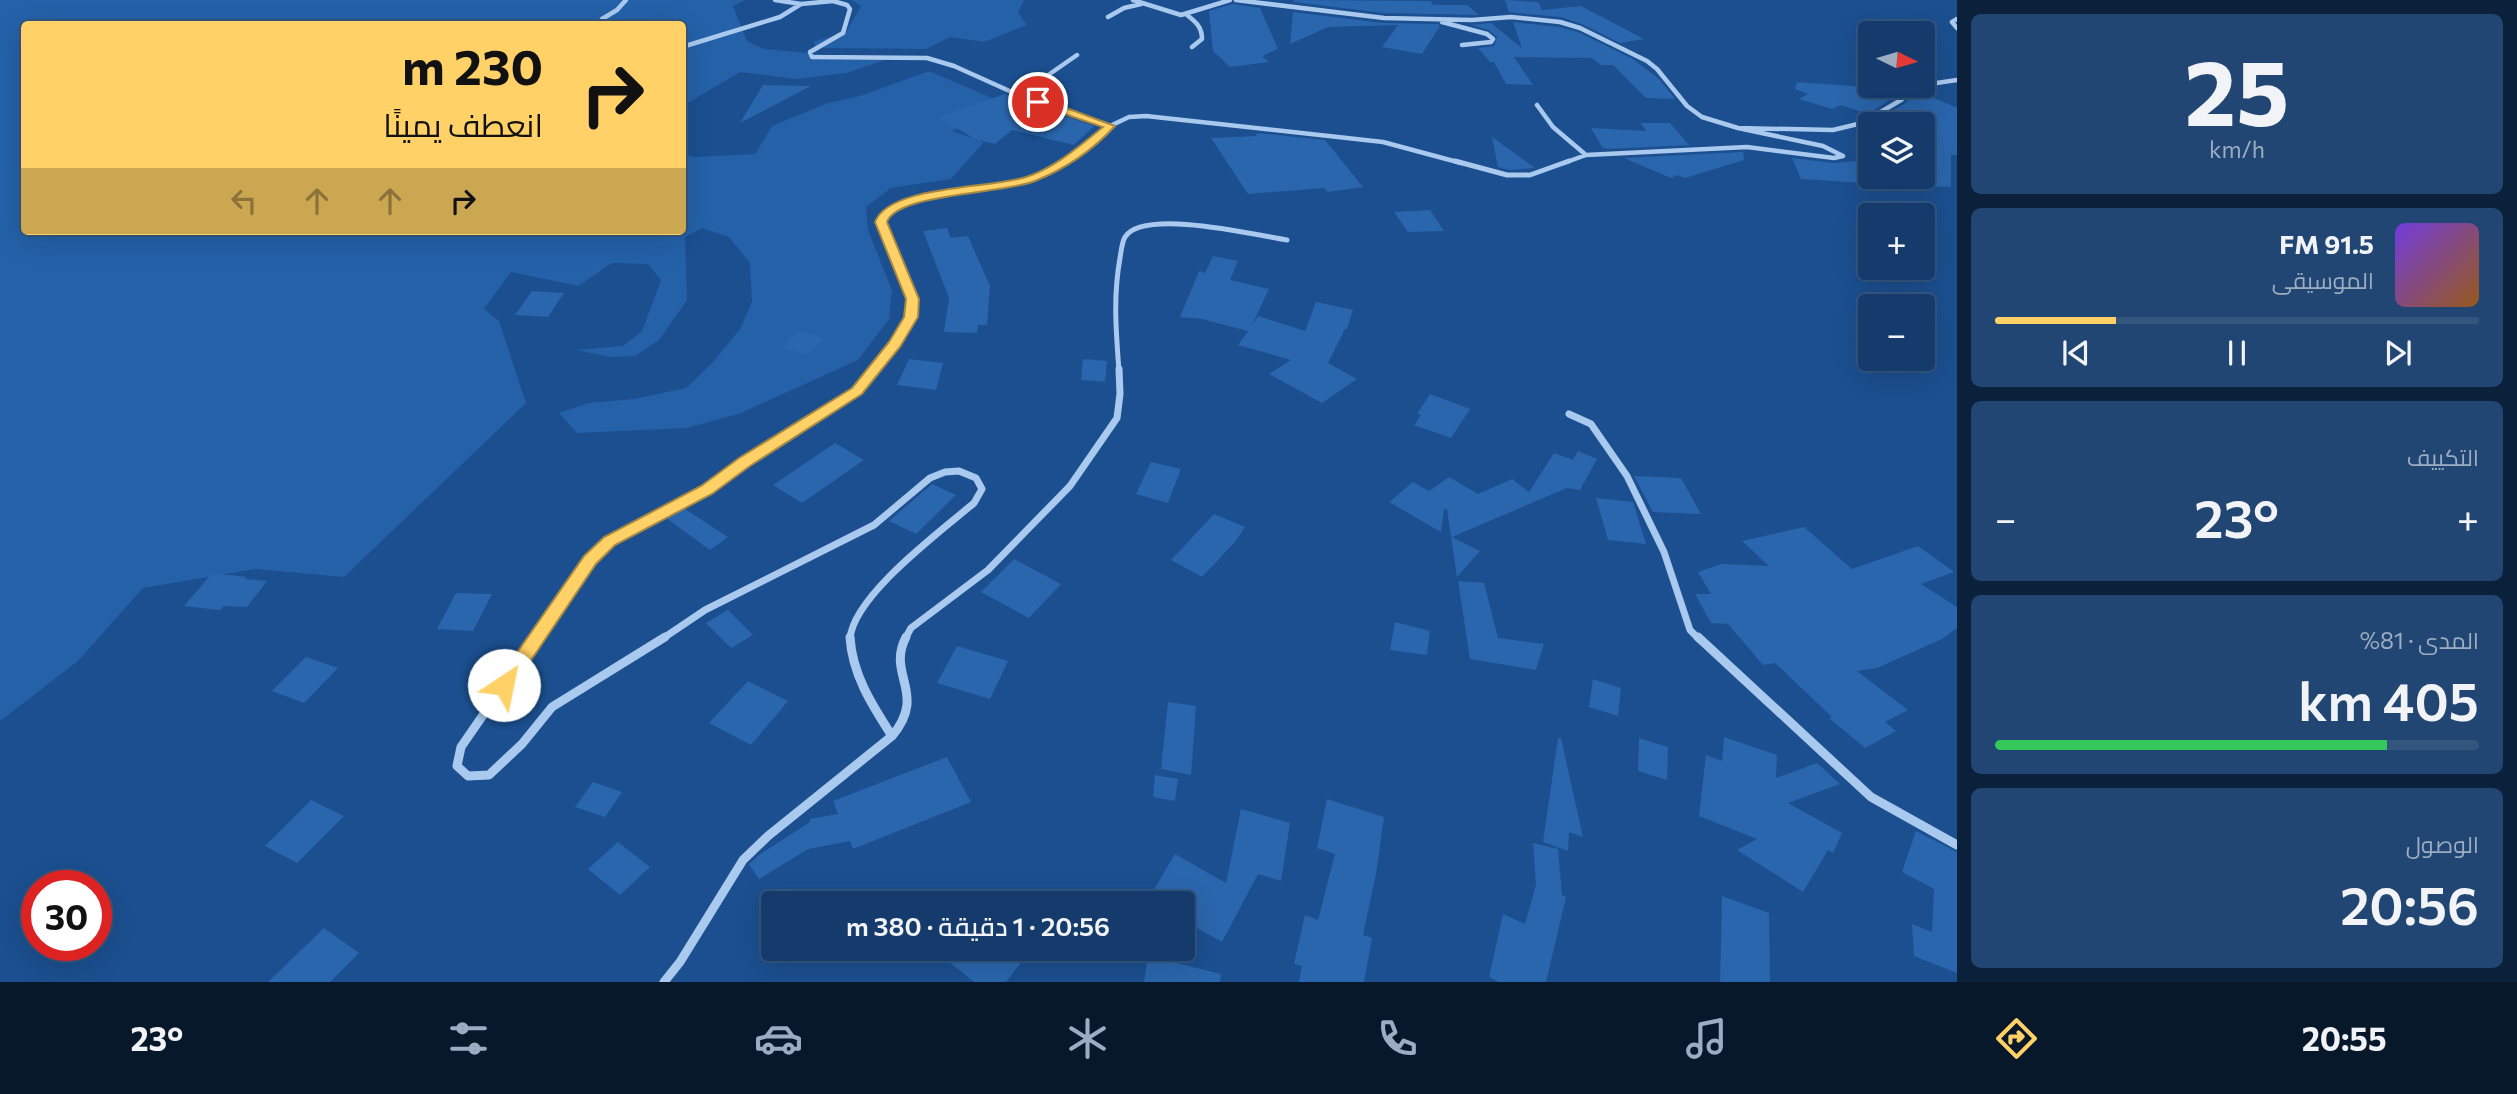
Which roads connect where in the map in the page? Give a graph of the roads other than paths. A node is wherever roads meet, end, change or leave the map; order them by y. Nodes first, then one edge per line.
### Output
1 (626, 0) edge
2 (775, 0) edge
3 (1133, 0) edge
4 (1233, 0) edge
5 (801, 4) junction
6 (1142, 4) junction
7 (1187, 15) junction
8 (1108, 17) dead end
9 (1435, 19) junction
10 (1957, 19) edge
11 (602, 21) edge
12 (1957, 29) edge
13 (1462, 45) dead end
14 (686, 46) edge
15 (1192, 47) dead end
16 (1077, 55) dead end
17 (1957, 80) edge
18 (1936, 83) edge
19 (1014, 93) junction
20 (1903, 98) edge
21 (1537, 105) dead end
22 (1881, 112) edge
23 (1858, 124) edge
24 (1110, 126) junction
25 (1738, 128) junction
26 (1586, 155) junction
27 (1287, 240) dead end
28 (1569, 414) dead end
29 (892, 736) junction
30 (1957, 845) edge
31 (664, 982) edge

1 - 11 street
2 - 5 street
3 - 6 street
4 - 7 street
4 - 9 street
5 - 14 street
5 - 19 street
6 - 7 street
6 - 8 street
7 - 15 street
9 - 13 street
9 - 25 street
10 - 12 street
16 - 19 street
17 - 18 street
19 - 24 street
20 - 22 street
21 - 26 street
23 - 25 street
24 - 26 street
24 - 29 street
25 - 26 street
27 - 29 street
28 - 30 street
29 - 31 street

